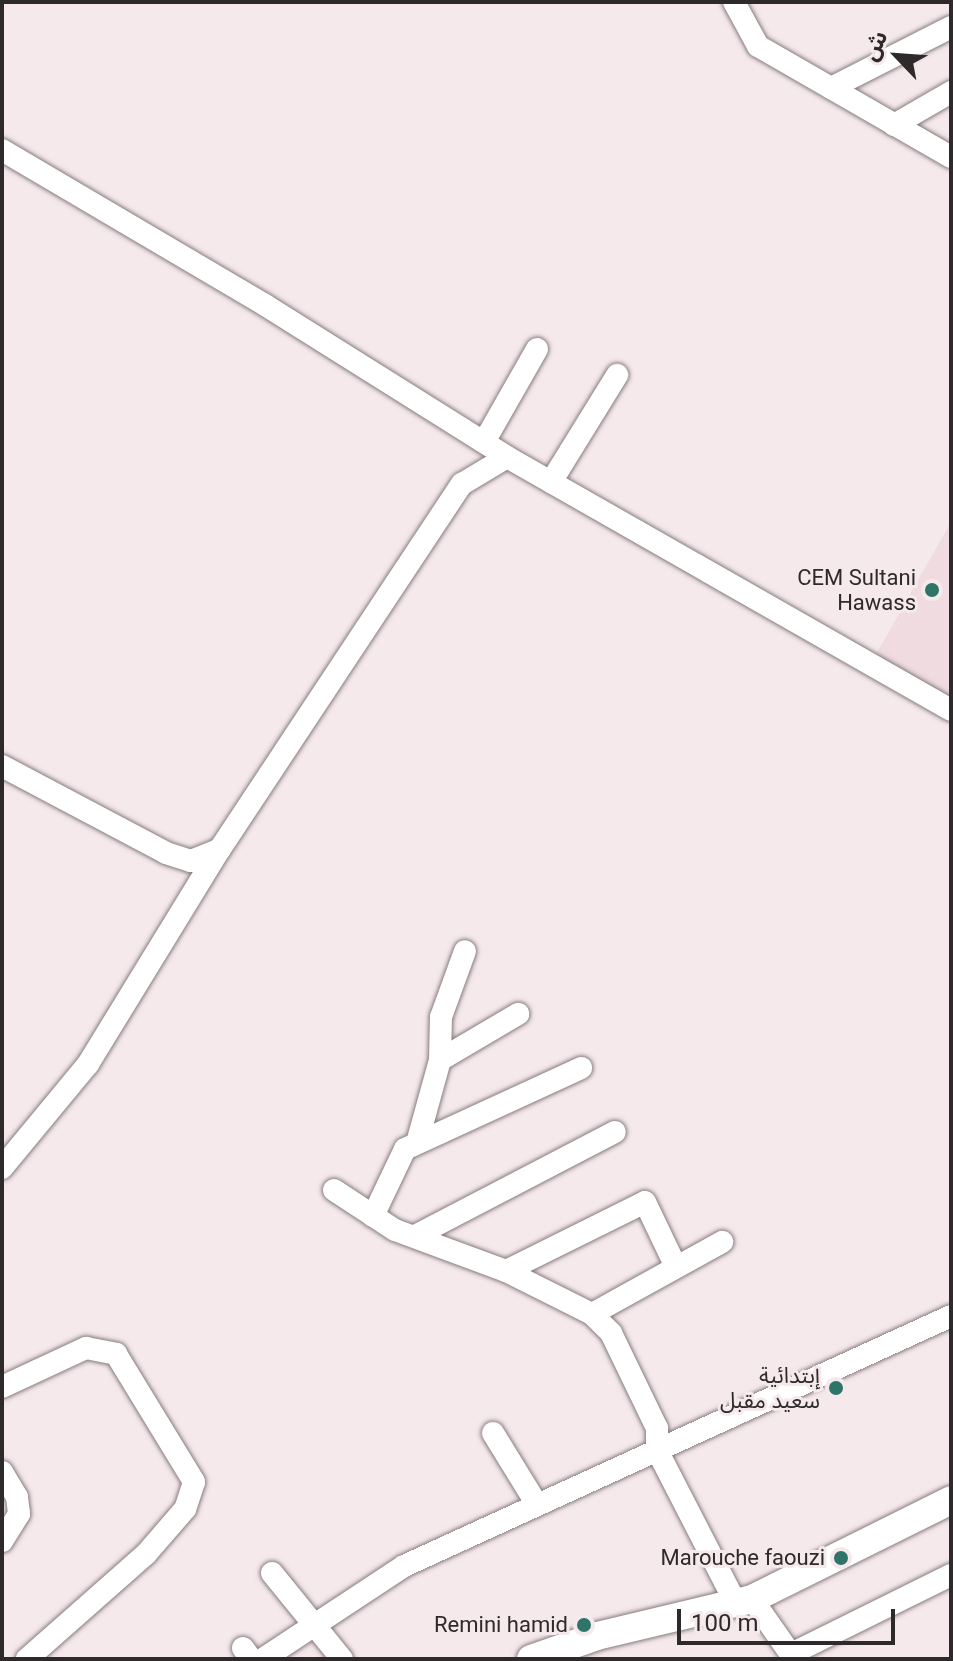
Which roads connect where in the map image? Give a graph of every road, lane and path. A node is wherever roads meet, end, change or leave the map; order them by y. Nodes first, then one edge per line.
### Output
1 (734, 2) edge
2 (951, 27) edge
3 (831, 88) junction
4 (951, 92) edge
5 (894, 125) junction
6 (2, 150) edge
7 (951, 157) edge
8 (537, 349) dead end
9 (617, 375) dead end
10 (484, 442) junction
11 (507, 457) junction
12 (551, 482) junction
13 (951, 710) edge
14 (2, 766) edge
15 (220, 849) junction
16 (465, 951) dead end
17 (518, 1014) dead end
18 (440, 1060) junction
19 (581, 1068) dead end
20 (615, 1132) dead end
21 (417, 1143) junction
22 (2, 1168) edge
23 (334, 1190) dead end
24 (373, 1216) junction
25 (417, 1235) junction
26 (722, 1242) dead end
27 (675, 1265) junction
28 (506, 1271) junction
29 (592, 1314) junction
30 (951, 1316) edge
31 (2, 1387) edge
32 (493, 1433) dead end
33 (657, 1450) junction
34 (2, 1472) edge
35 (951, 1500) edge
36 (536, 1503) junction
37 (2, 1541) edge
38 (272, 1573) dead end
39 (951, 1575) edge
40 (744, 1600) junction
41 (313, 1624) junction
42 (793, 1656) edge
43 (27, 1659) edge
44 (263, 1659) edge
45 (342, 1659) edge
46 (531, 1659) edge

1 - 3 street
2 - 3 street
3 - 5 street
4 - 5 street
5 - 7 street
6 - 10 street
8 - 10 street
9 - 12 street
10 - 11 street
11 - 12 street
11 - 15 street
12 - 13 street
14 - 15 street
15 - 22 street
16 - 18 street
17 - 18 street
18 - 21 street
19 - 21 street
20 - 25 street
21 - 24 street
23 - 24 street
24 - 25 street
25 - 28 street
26 - 27 street
27 - 28 street
27 - 29 street
28 - 29 street
29 - 33 street
30 - 33 street
31 - 43 street
32 - 36 street
33 - 36 street
33 - 40 street
34 - 37 street
35 - 40 main road
36 - 41 street
38 - 41 street
39 - 42 street
40 - 42 street
40 - 46 main road
41 - 44 street
41 - 45 street

